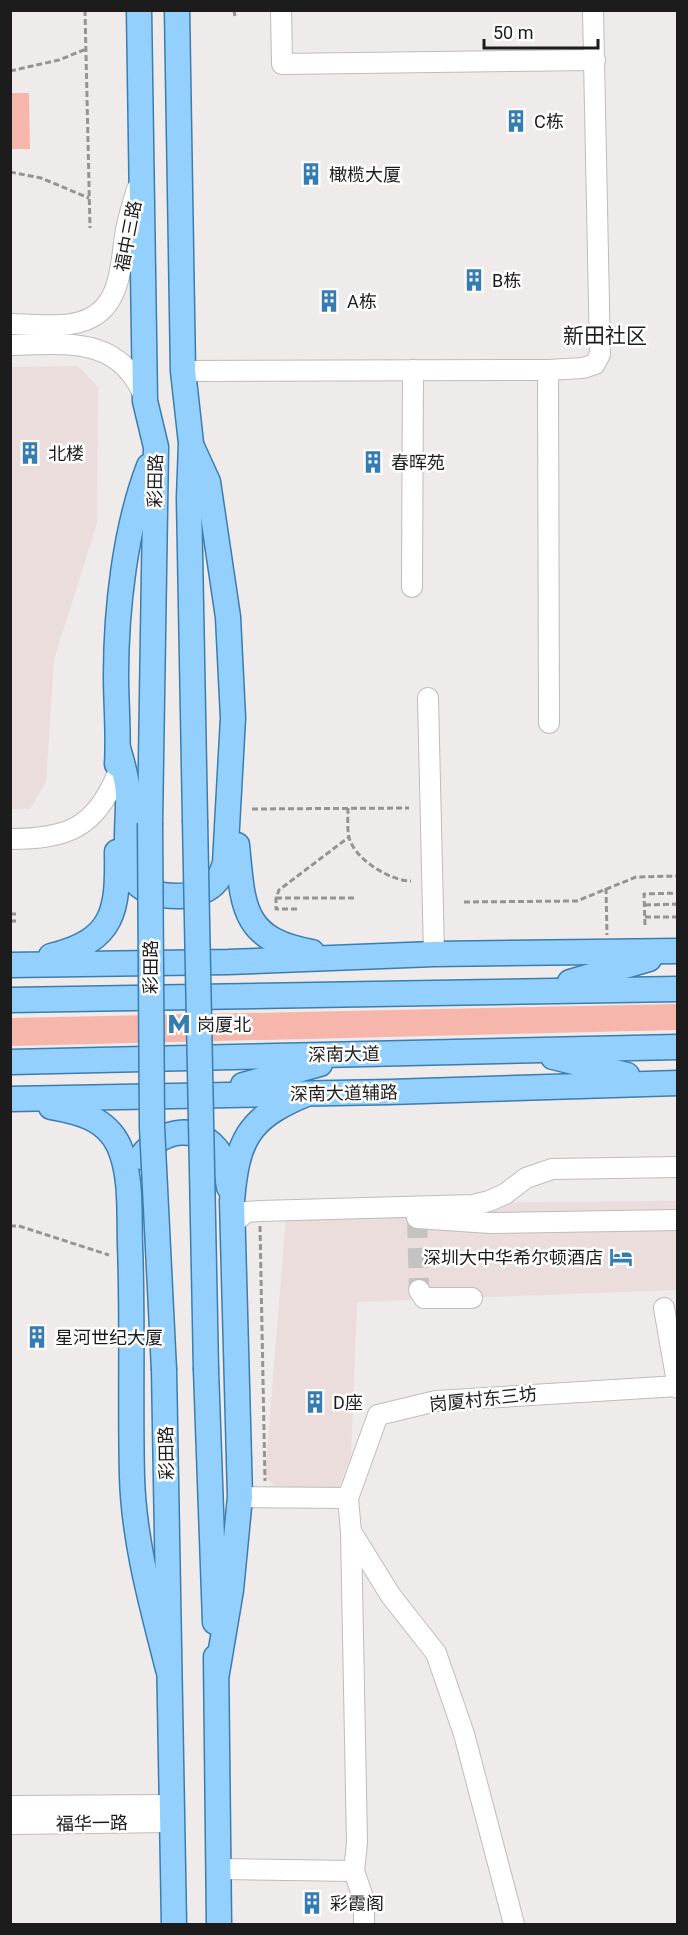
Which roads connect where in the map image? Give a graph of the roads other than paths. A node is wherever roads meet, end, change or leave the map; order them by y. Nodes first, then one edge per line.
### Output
1 (140, 10) edge
2 (177, 10) edge
3 (281, 10) edge
4 (593, 10) edge
5 (595, 60) junction
6 (141, 172) junction
7 (10, 324) edge
8 (10, 345) edge
9 (183, 370) junction
10 (412, 370) junction
11 (548, 370) junction
12 (146, 401) junction
13 (191, 443) junction
14 (156, 447) junction
15 (412, 588) dead end
16 (428, 698) dead end
17 (549, 723) dead end
18 (118, 748) junction
19 (117, 775) junction
20 (230, 778) junction
21 (10, 839) edge
22 (676, 951) edge
23 (434, 954) junction
24 (362, 957) junction
25 (228, 962) junction
26 (12, 965) edge
27 (678, 989) edge
28 (541, 991) junction
29 (343, 994) junction
30 (10, 1000) edge
31 (678, 1047) edge
32 (525, 1050) junction
33 (366, 1054) junction
34 (10, 1062) edge
35 (678, 1082) edge
36 (310, 1093) junction
37 (212, 1094) junction
38 (10, 1100) edge
39 (678, 1167) edge
40 (129, 1191) junction
41 (232, 1201) junction
42 (417, 1218) dead end
43 (678, 1220) edge
44 (232, 1225) junction
45 (419, 1290) dead end
46 (472, 1298) dead end
47 (664, 1308) dead end
48 (677, 1386) edge
49 (240, 1497) junction
50 (348, 1498) junction
51 (351, 1532) junction
52 (168, 1669) junction
53 (217, 1673) junction
54 (10, 1806) edge
55 (172, 1813) junction
56 (10, 1824) edge
57 (172, 1850) junction
58 (220, 1869) junction
59 (354, 1871) junction
60 (217, 1919) edge
61 (174, 1924) edge
62 (188, 1924) edge
63 (364, 1924) edge
64 (514, 1924) edge

1 - 6 main road, 彩田路
2 - 9 main road, 彩田路
3 - 5 street
4 - 5 street
5 - 11 street
6 - 7 street, 福中三路
6 - 12 main road, 彩田路
8 - 12 street
9 - 10 street
9 - 13 main road, 彩田路
10 - 11 street
10 - 15 street
11 - 17 street
12 - 14 main road, 彩田路
13 - 20 main road
13 - 53 main road, 彩田路, bridge
14 - 18 main road
14 - 52 main road, 彩田路, bridge
16 - 23 street
18 - 19 main road
18 - 20 main road
19 - 21 street
19 - 26 main road
20 - 24 main road
22 - 23 main road
22 - 28 main road
23 - 24 main road
24 - 25 main road
25 - 26 main road
25 - 29 main road
27 - 28 main road
28 - 29 main road
29 - 30 main road
31 - 32 main road, 深南大道
32 - 33 main road, 深南大道
32 - 35 main road
33 - 34 main road, 深南大道
33 - 37 main road
35 - 36 main road, 深南大道辅路
36 - 37 main road, 深南大道辅路
36 - 41 main road
37 - 38 main road, 深南大道辅路
38 - 40 main road
39 - 44 street
40 - 41 main road
40 - 52 main road
41 - 44 main road
42 - 43 street
44 - 49 main road
45 - 46 street
47 - 48 street
48 - 50 street, 岗厦村东三坊
49 - 50 street
49 - 53 main road
50 - 51 street
51 - 59 street
51 - 64 street
52 - 55 main road, 彩田路
53 - 58 main road, 彩田路
54 - 55 street, 福华一路
55 - 56 street, 福华一路
55 - 57 main road, 彩田路
57 - 61 main road, 彩田路
57 - 62 main road
58 - 59 street
58 - 60 main road, 彩田路
59 - 63 street

